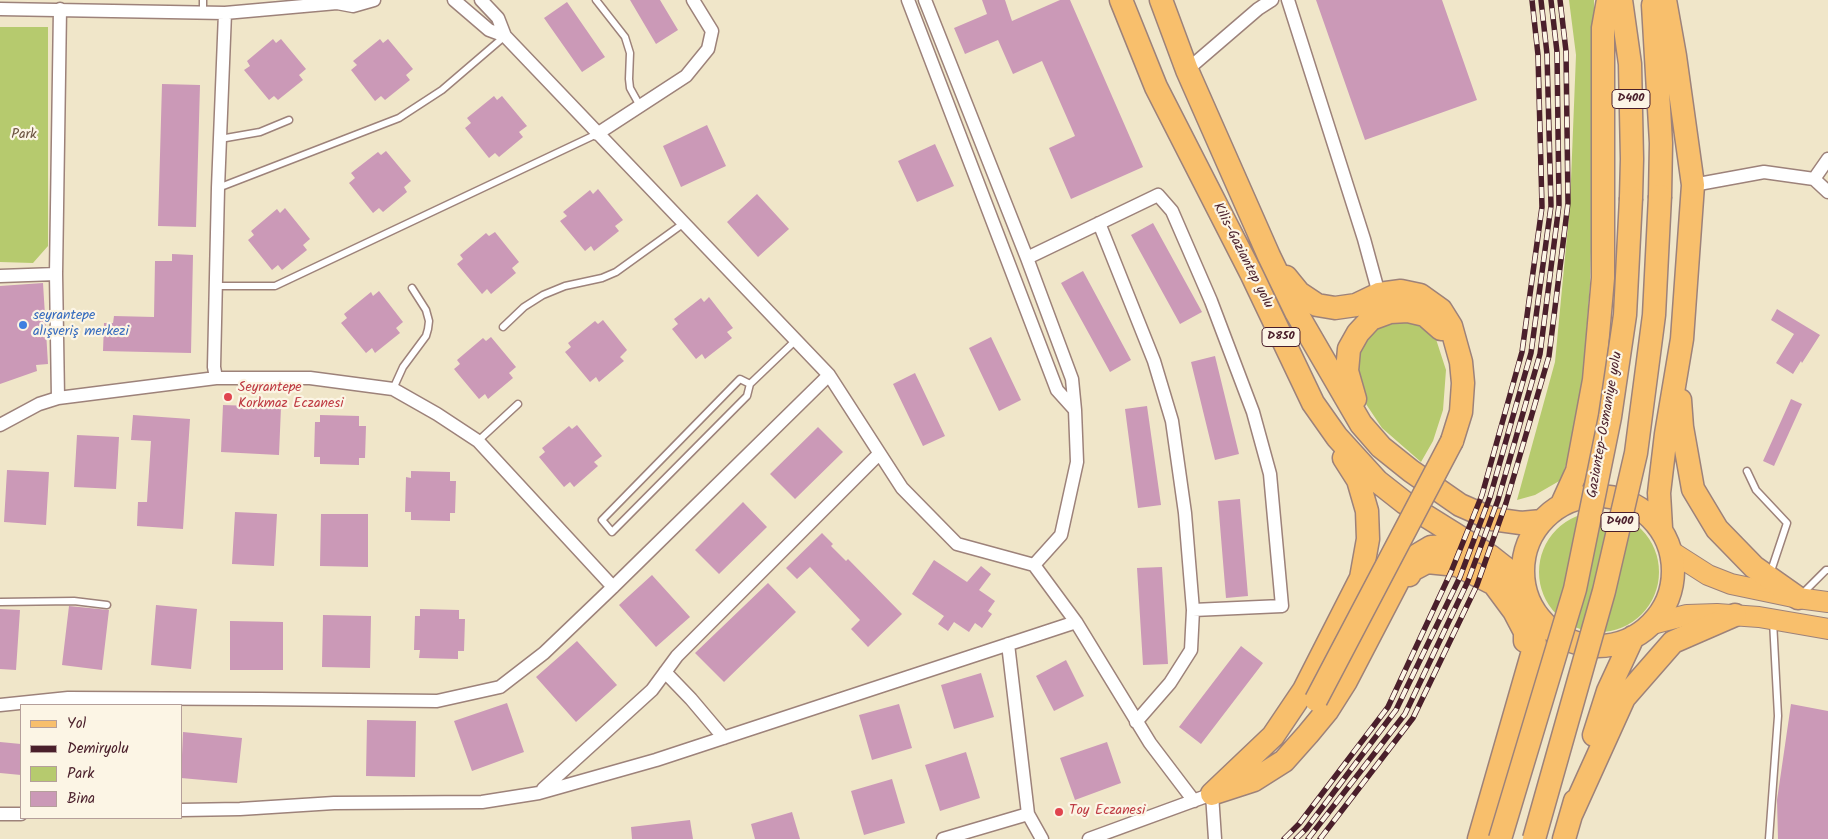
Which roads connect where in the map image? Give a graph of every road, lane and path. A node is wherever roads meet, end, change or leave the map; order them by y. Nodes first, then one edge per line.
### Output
1 (374, 0) edge
2 (454, 0) edge
3 (480, 0) edge
4 (596, 0) edge
5 (693, 0) edge
6 (908, 0) edge
7 (926, 0) edge
8 (1121, 0) edge
9 (1161, 0) edge
10 (1272, 0) edge
11 (1288, 0) edge
12 (1608, 0) edge
13 (1621, 0) edge
14 (1653, 0) edge
15 (1664, 0) edge
16 (339, 2) edge
17 (203, 6) edge
18 (0, 9) edge
19 (60, 9) junction
20 (225, 13) junction
21 (504, 36) junction
22 (1187, 70) junction
23 (640, 106) junction
24 (289, 120) dead end
25 (597, 134) junction
26 (220, 140) junction
27 (1828, 159) edge
28 (1814, 179) junction
29 (1693, 185) junction
30 (218, 188) junction
31 (1828, 192) edge
32 (684, 223) junction
33 (1099, 223) junction
34 (1269, 256) junction
35 (1027, 258) junction
36 (56, 274) junction
37 (0, 276) edge
38 (215, 286) junction
39 (412, 288) dead end
40 (1379, 294) junction
41 (503, 327) dead end
42 (796, 340) junction
43 (1457, 348) junction
44 (1678, 366) junction
45 (828, 375) junction
46 (216, 378) junction
47 (750, 384) junction
48 (393, 389) junction
49 (58, 398) junction
50 (1313, 403) junction
51 (518, 404) dead end
52 (1075, 410) junction
53 (1361, 424) junction
54 (0, 425) edge
55 (478, 441) junction
56 (879, 454) junction
57 (1747, 471) dead end
58 (1562, 504) junction
59 (1542, 521) junction
60 (1661, 528) junction
61 (1672, 552) junction
62 (1490, 556) junction
63 (1034, 565) junction
64 (1828, 570) edge
65 (1769, 578) junction
66 (613, 587) junction
67 (1798, 598) junction
68 (0, 602) edge
69 (1828, 602) edge
70 (1530, 604) junction
71 (107, 605) dead end
72 (1194, 610) junction
73 (1735, 615) junction
74 (1773, 620) junction
75 (1076, 622) junction
76 (1652, 624) junction
77 (1828, 629) edge
78 (1633, 637) junction
79 (1368, 638) junction
80 (1008, 644) junction
81 (664, 672) junction
82 (1524, 680) junction
83 (0, 705) edge
84 (1136, 722) junction
85 (724, 738) junction
86 (539, 793) junction
87 (1203, 798) junction
88 (182, 810) edge
89 (0, 814) edge
90 (20, 814) edge
91 (1028, 814) junction
92 (1571, 815) junction
93 (943, 839) edge
94 (1042, 839) edge
95 (1089, 839) edge
96 (1215, 839) edge
97 (1479, 839) edge
98 (1500, 839) edge
99 (1534, 839) edge
100 (1564, 839) edge
101 (1769, 839) edge

1 - 16 street
2 - 21 street
3 - 21 street
4 - 23 lane
5 - 23 street
6 - 52 street
7 - 35 street
8 - 50 highway, Kilis-Gaziantep yolu / D850
9 - 22 highway, Kilis-Gaziantep yolu / D850
10 - 22 street
11 - 40 street
12 - 58 highway
13 - 98 highway, Gaziantep-Osmaniye yolu / D400, bridge
14 - 99 highway, D400, bridge
15 - 29 highway
16 - 20 street
17 - 19 street
17 - 20 street
18 - 19 street
19 - 36 street
20 - 26 street
21 - 25 street
21 - 30 lane
22 - 34 highway, Kilis-Gaziantep yolu / D850
23 - 25 street
24 - 26 lane
25 - 32 street
25 - 38 lane
26 - 30 street
27 - 28 street
28 - 29 street
28 - 31 street
29 - 44 highway
30 - 38 street
32 - 41 lane
32 - 42 street
33 - 35 street
33 - 72 street
33 - 72 street
34 - 40 highway
34 - 53 highway, Kilis-Gaziantep yolu / D850
35 - 52 street
36 - 37 street
36 - 49 street
38 - 46 street
39 - 48 lane
40 - 43 highway
42 - 45 street
42 - 47 lane
43 - 53 highway
43 - 87 highway, bridge
44 - 60 highway
44 - 65 highway
45 - 56 street
45 - 66 street
46 - 48 street
46 - 49 street
47 - 47 lane
48 - 55 street
49 - 54 street
50 - 62 highway, Kilis-Gaziantep yolu / D850
50 - 87 highway
51 - 55 lane
52 - 63 street
53 - 59 highway, Kilis-Gaziantep yolu / D850
55 - 66 street
56 - 63 street
56 - 81 street
57 - 65 lane
58 - 59 highway
58 - 60 highway
59 - 70 highway
60 - 61 highway
61 - 67 main road
61 - 76 highway
62 - 70 highway, Kilis-Gaziantep yolu / D850
62 - 79 highway
63 - 75 street
64 - 67 lane
65 - 67 highway
66 - 83 street
67 - 69 main road
68 - 71 lane
70 - 78 highway
70 - 82 highway
72 - 84 street
73 - 74 main road
73 - 76 main road
73 - 92 highway
74 - 77 main road
74 - 101 lane
75 - 80 street
75 - 84 street
76 - 78 highway
78 - 92 highway
79 - 82 highway
79 - 87 highway
80 - 85 street
80 - 91 street
81 - 85 street
81 - 86 street
82 - 97 highway
84 - 87 street
85 - 86 street
86 - 88 street
87 - 95 street
87 - 96 street
89 - 90 street
91 - 93 street
91 - 94 street
92 - 100 highway

